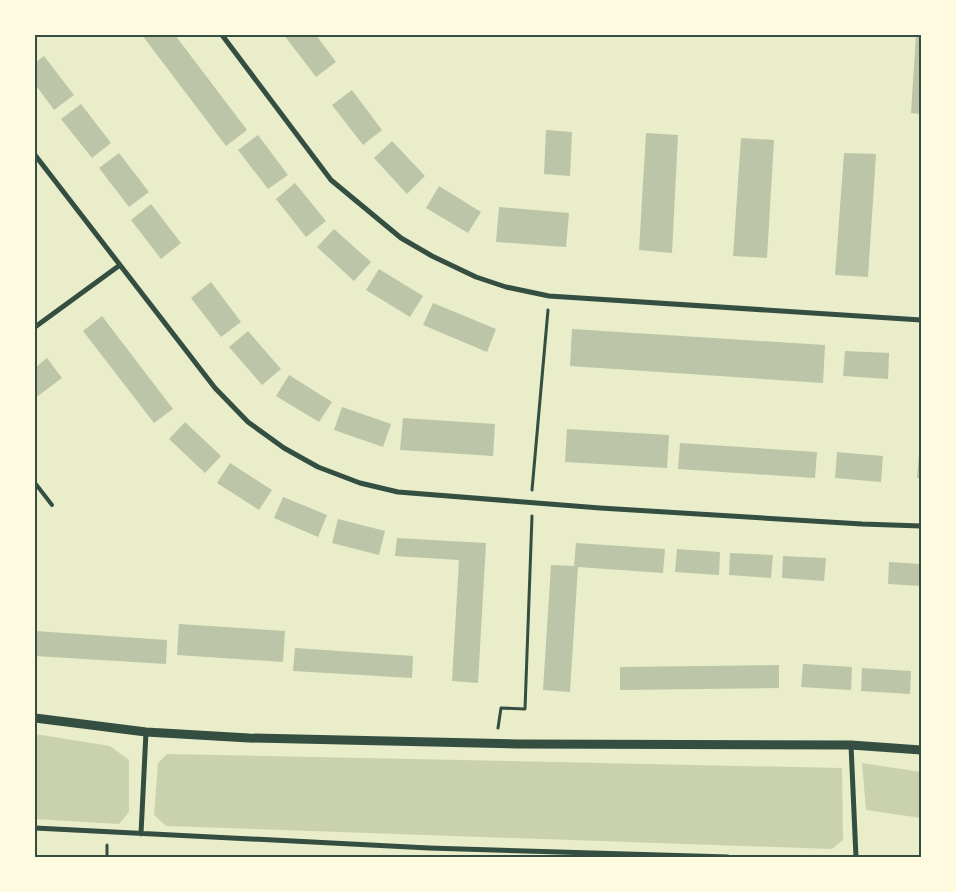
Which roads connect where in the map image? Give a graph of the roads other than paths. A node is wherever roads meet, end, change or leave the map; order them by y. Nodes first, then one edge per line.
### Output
1 (223, 36) edge
2 (35, 155) edge
3 (120, 265) junction
4 (921, 320) edge
5 (35, 327) edge
6 (35, 483) edge
7 (52, 505) dead end
8 (921, 526) edge
9 (35, 718) edge
10 (146, 732) junction
11 (852, 745) junction
12 (921, 750) edge
13 (35, 828) edge
14 (141, 834) junction
15 (728, 857) edge
16 (856, 857) edge

1 - 4 street
2 - 3 street
3 - 5 street
3 - 8 street
6 - 7 lane
9 - 10 street
10 - 11 street
10 - 14 street
11 - 12 street
11 - 16 street
13 - 14 street
14 - 15 street

